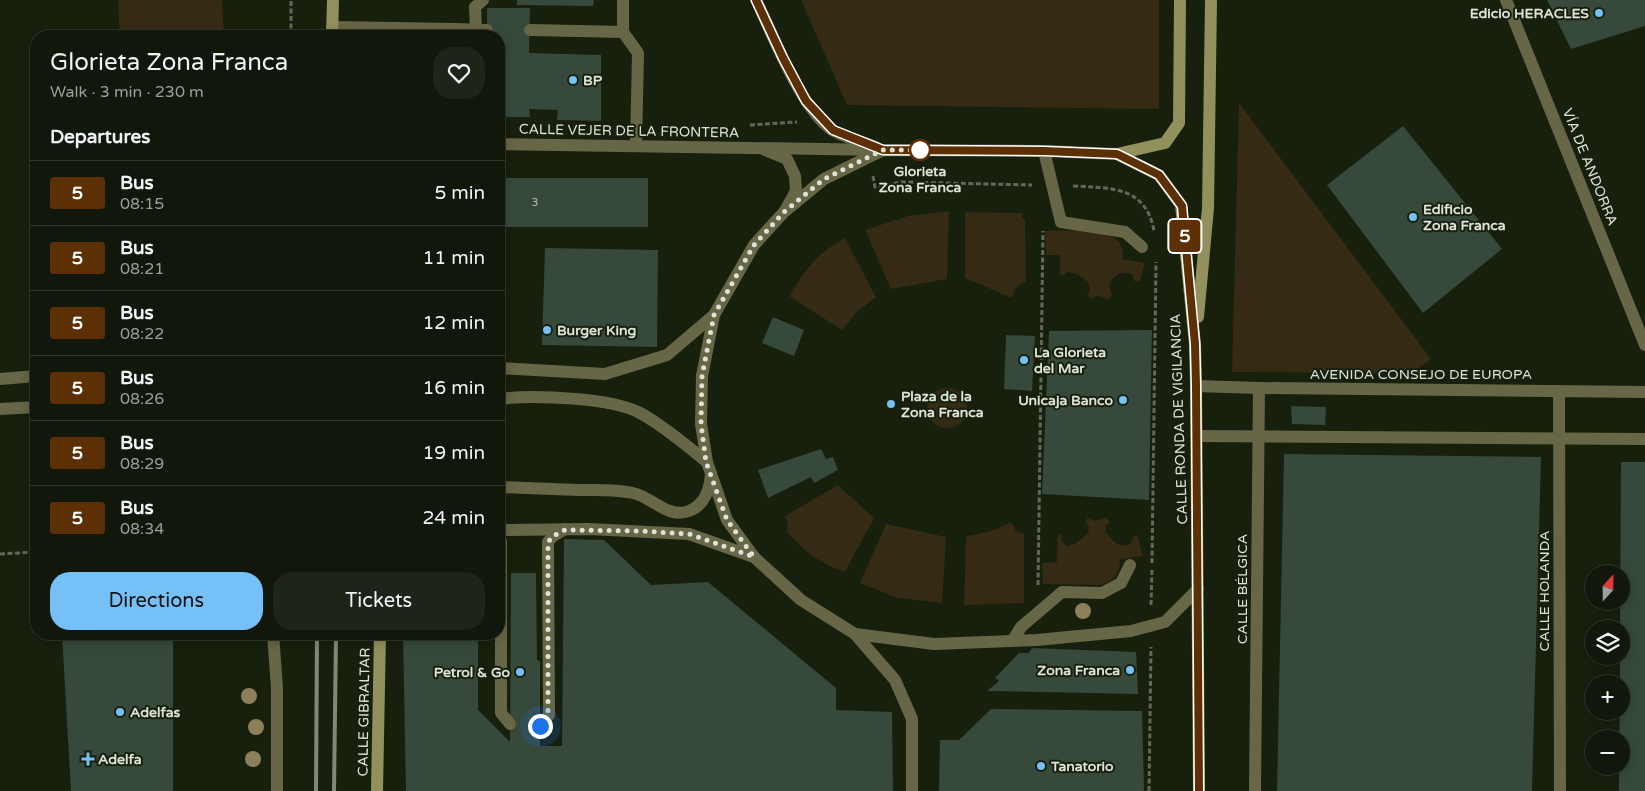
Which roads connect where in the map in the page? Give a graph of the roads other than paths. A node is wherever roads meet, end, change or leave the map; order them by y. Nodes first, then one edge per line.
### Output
1 (333, 0) edge
2 (483, 0) edge
3 (623, 0) edge
4 (756, 0) edge
5 (1180, 0) edge
6 (1211, 0) edge
7 (1506, 0) edge
8 (332, 30) edge
9 (475, 30) edge
10 (530, 30) dead end
11 (623, 32) junction
12 (505, 144) edge
13 (636, 146) junction
14 (758, 147) junction
15 (883, 150) junction
16 (1044, 151) junction
17 (1117, 154) junction
18 (784, 212) junction
19 (1142, 248) dead end
20 (714, 315) junction
21 (1195, 344) junction
22 (1645, 345) edge
23 (505, 368) edge
24 (30, 376) edge
25 (0, 379) edge
26 (1196, 386) junction
27 (1259, 388) junction
28 (1559, 391) junction
29 (1645, 392) edge
30 (505, 398) edge
31 (30, 407) edge
32 (0, 409) edge
33 (1197, 436) junction
34 (1258, 437) junction
35 (1559, 439) junction
36 (1645, 439) edge
37 (709, 468) junction
38 (505, 488) edge
39 (505, 530) edge
40 (565, 530) junction
41 (754, 557) junction
42 (1130, 564) dead end
43 (1198, 589) junction
44 (505, 604) edge
45 (855, 634) junction
46 (505, 635) edge
47 (273, 640) edge
48 (380, 640) edge
49 (505, 640) edge
50 (1013, 640) junction
51 (510, 724) dead end
52 (540, 726) dead end
53 (277, 791) edge
54 (377, 791) edge
55 (912, 791) edge
56 (1199, 791) edge
57 (1255, 791) edge
58 (1560, 791) edge

1 - 8 main road
2 - 9 street
3 - 11 street
4 - 15 street
5 - 17 main road
6 - 21 main road
7 - 22 street, VÍA DE ANDORRA
10 - 11 street
11 - 13 street
12 - 13 street, CALLE VEJER DE LA FRONTERA
13 - 14 street, CALLE VEJER DE LA FRONTERA
14 - 15 street, CALLE VEJER DE LA FRONTERA
14 - 18 street, CALLE VEJER DE LA FRONTERA
15 - 16 street
15 - 18 street
16 - 17 street
16 - 19 street
17 - 21 main road, CALLE RONDA DE VIGILANCIA
18 - 20 street
20 - 23 street
20 - 37 street
21 - 26 main road, CALLE RONDA DE VIGILANCIA
24 - 25 street
26 - 27 street, AVENIDA CONSEJO DE EUROPA
26 - 33 main road, CALLE RONDA DE VIGILANCIA
27 - 28 street, AVENIDA CONSEJO DE EUROPA
27 - 34 street, CALLE BÉLGICA
28 - 29 street, AVENIDA CONSEJO DE EUROPA
28 - 35 street, CALLE HOLANDA
30 - 37 street
31 - 32 street
33 - 34 street
33 - 43 main road, CALLE RONDA DE VIGILANCIA
34 - 35 street
34 - 57 street, CALLE BÉLGICA
35 - 36 street
35 - 58 street, CALLE HOLANDA
37 - 38 street
37 - 41 street
39 - 40 street
40 - 41 street
40 - 52 street
41 - 45 street
42 - 50 street
43 - 50 street
43 - 56 main road, CALLE RONDA DE VIGILANCIA
44 - 46 street
45 - 50 street
45 - 55 street
47 - 53 street
48 - 54 main road, CALLE GIBRALTAR
49 - 51 street

